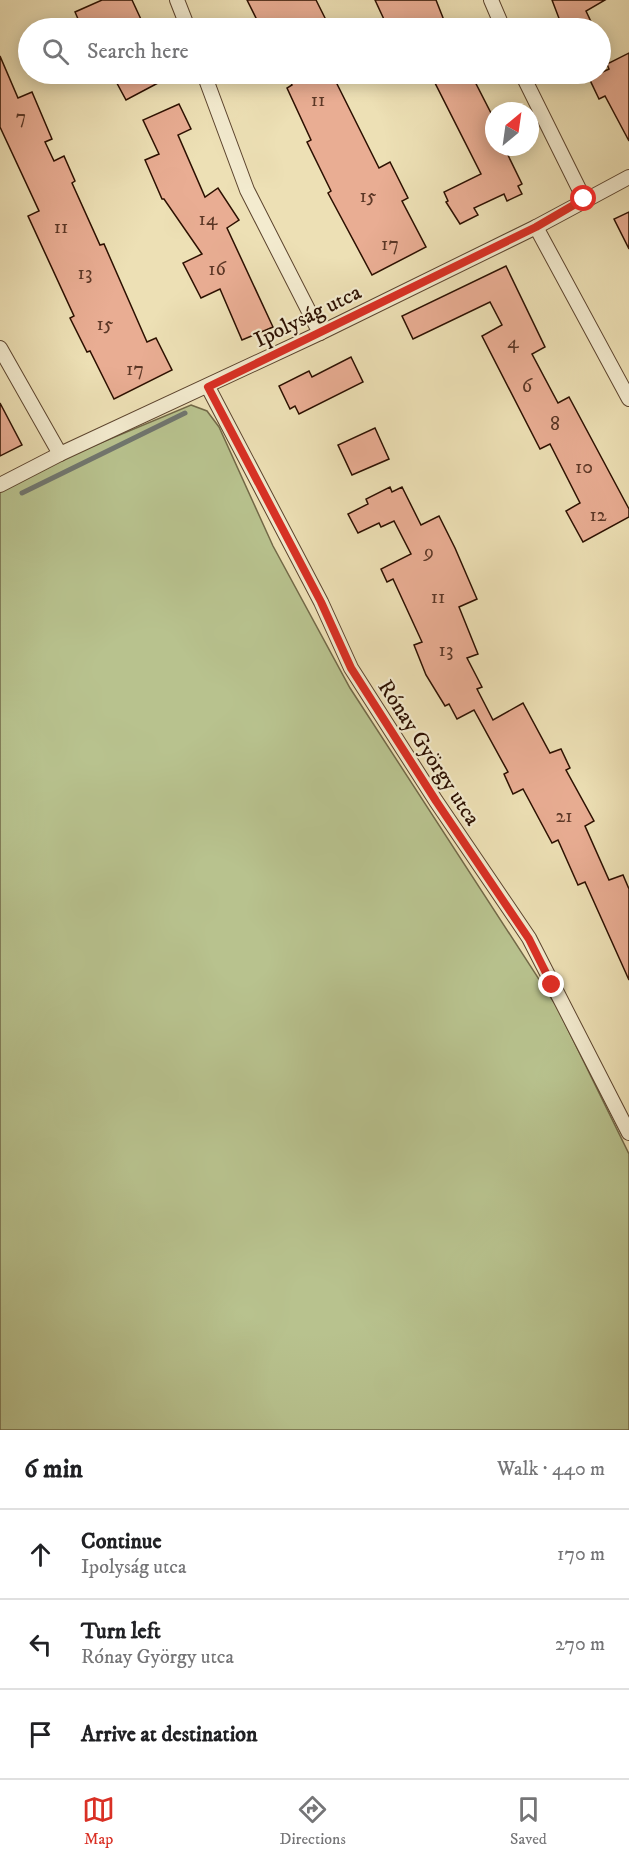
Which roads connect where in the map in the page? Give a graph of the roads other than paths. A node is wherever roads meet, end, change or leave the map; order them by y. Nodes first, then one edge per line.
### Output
1 (177, 0) edge
2 (491, 0) edge
3 (184, 18) edge
4 (499, 18) edge
5 (208, 84) edge
6 (527, 84) edge
7 (629, 177) edge
8 (584, 199) junction
9 (536, 227) junction
10 (320, 333) junction
11 (0, 348) edge
12 (208, 387) junction
13 (629, 399) edge
14 (60, 454) junction
15 (0, 485) edge
16 (629, 1133) edge

1 - 3 street
2 - 4 street
5 - 10 street
6 - 8 street
7 - 8 street, Ipolyság utca
8 - 9 street, Ipolyság utca
9 - 10 street, Ipolyság utca
9 - 13 street
10 - 12 street, Ipolyság utca
11 - 14 street
12 - 14 street, Ipolyság utca
12 - 16 street, Rónay György utca
14 - 15 street, Ipolyság utca

